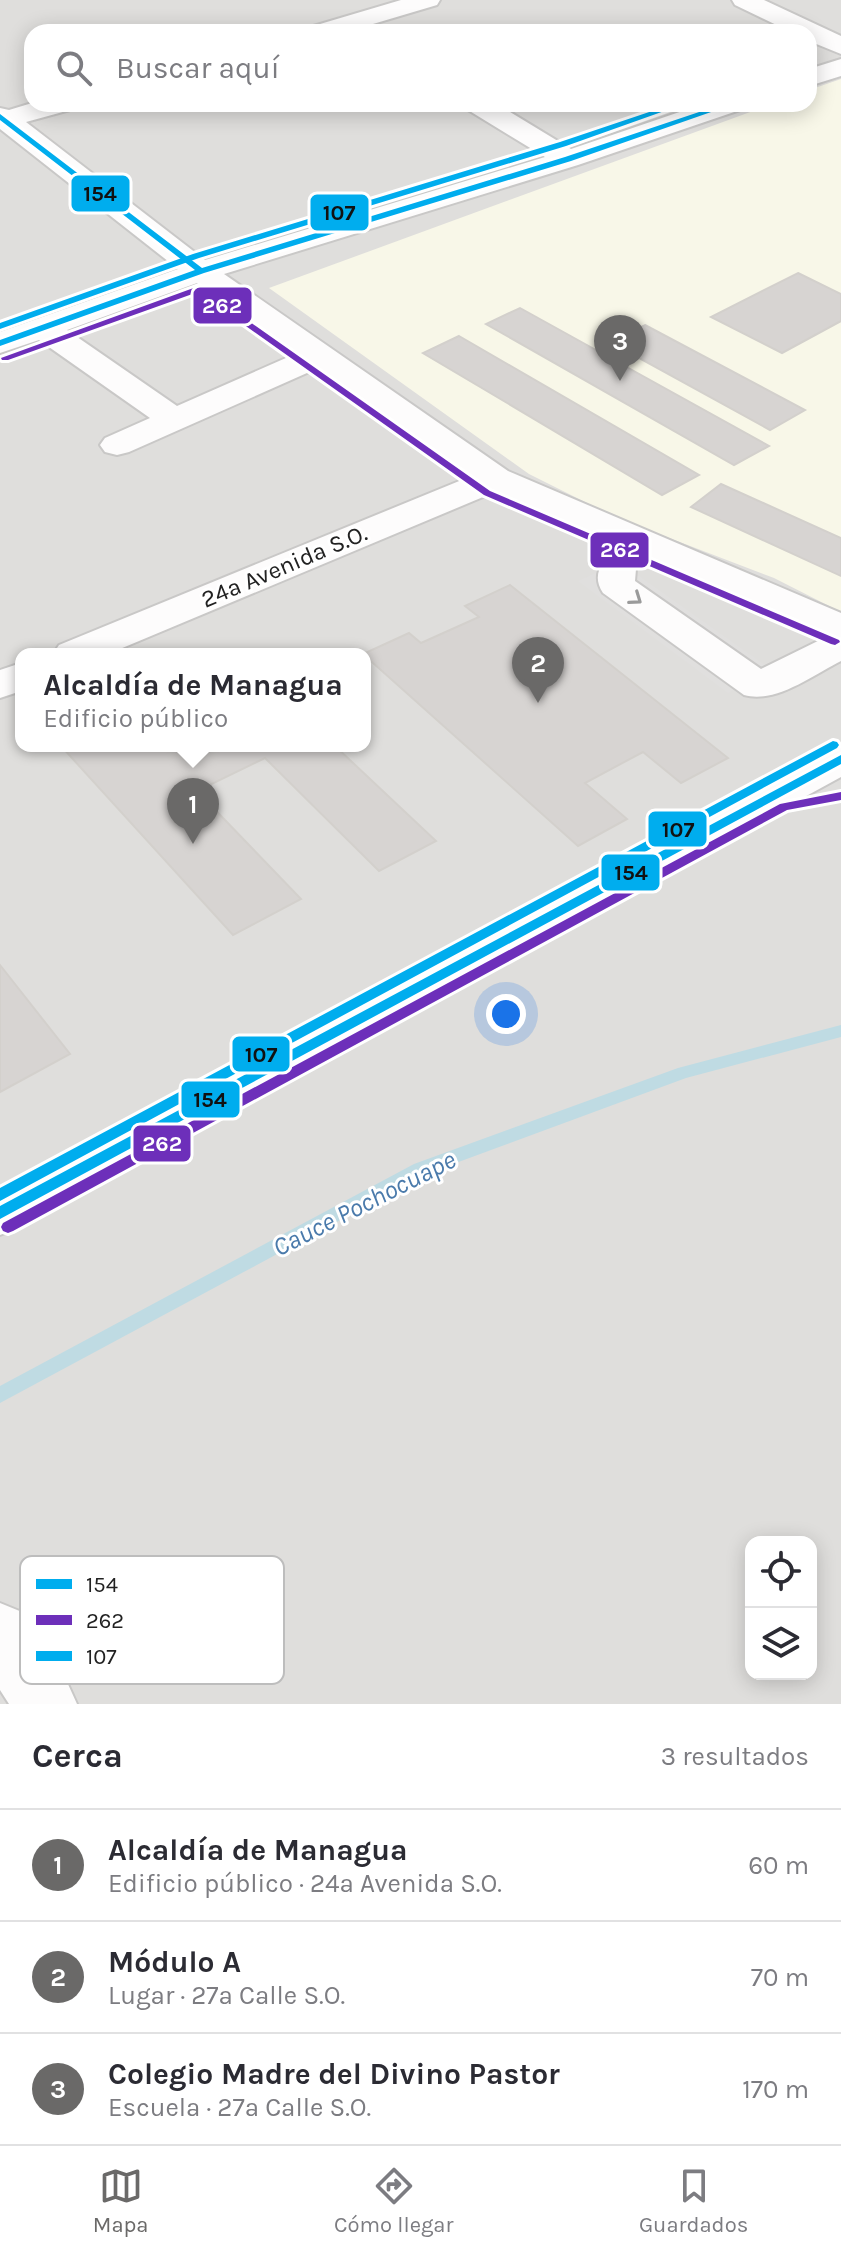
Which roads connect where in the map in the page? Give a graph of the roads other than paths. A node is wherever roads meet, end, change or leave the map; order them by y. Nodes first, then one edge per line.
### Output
1 (428, 0) edge
2 (744, 0) edge
3 (315, 6) dead end
4 (345, 24) edge
5 (363, 24) edge
6 (795, 24) edge
7 (817, 35) edge
8 (841, 46) edge
9 (841, 67) edge
10 (817, 75) edge
11 (29, 112) edge
12 (491, 112) edge
13 (706, 112) edge
14 (2, 119) edge
15 (568, 159) junction
16 (201, 271) junction
17 (43, 328) junction
18 (0, 343) edge
19 (319, 356) junction
20 (174, 419) junction
21 (117, 445) dead end
22 (495, 479) junction
23 (639, 539) junction
24 (841, 627) edge
25 (841, 645) edge
26 (87, 648) edge
27 (841, 759) edge
28 (841, 780) edge
29 (779, 792) junction
30 (0, 1213) edge
31 (0, 1634) edge
32 (20, 1665) edge
33 (32, 1684) edge
34 (45, 1704) edge

1 - 5 street
2 - 6 street
3 - 4 street
7 - 8 street
9 - 10 street
11 - 14 street
12 - 15 street
13 - 15 street
14 - 16 street
15 - 16 street
16 - 17 street
16 - 19 street
17 - 18 street
17 - 20 street
19 - 20 street
19 - 22 street
20 - 21 street
22 - 23 street
22 - 26 street, 24a Avenida S.O.
23 - 24 street
23 -> 25 street
27 - 29 street
28 - 29 street
29 - 30 street
31 - 32 street
33 - 34 street

